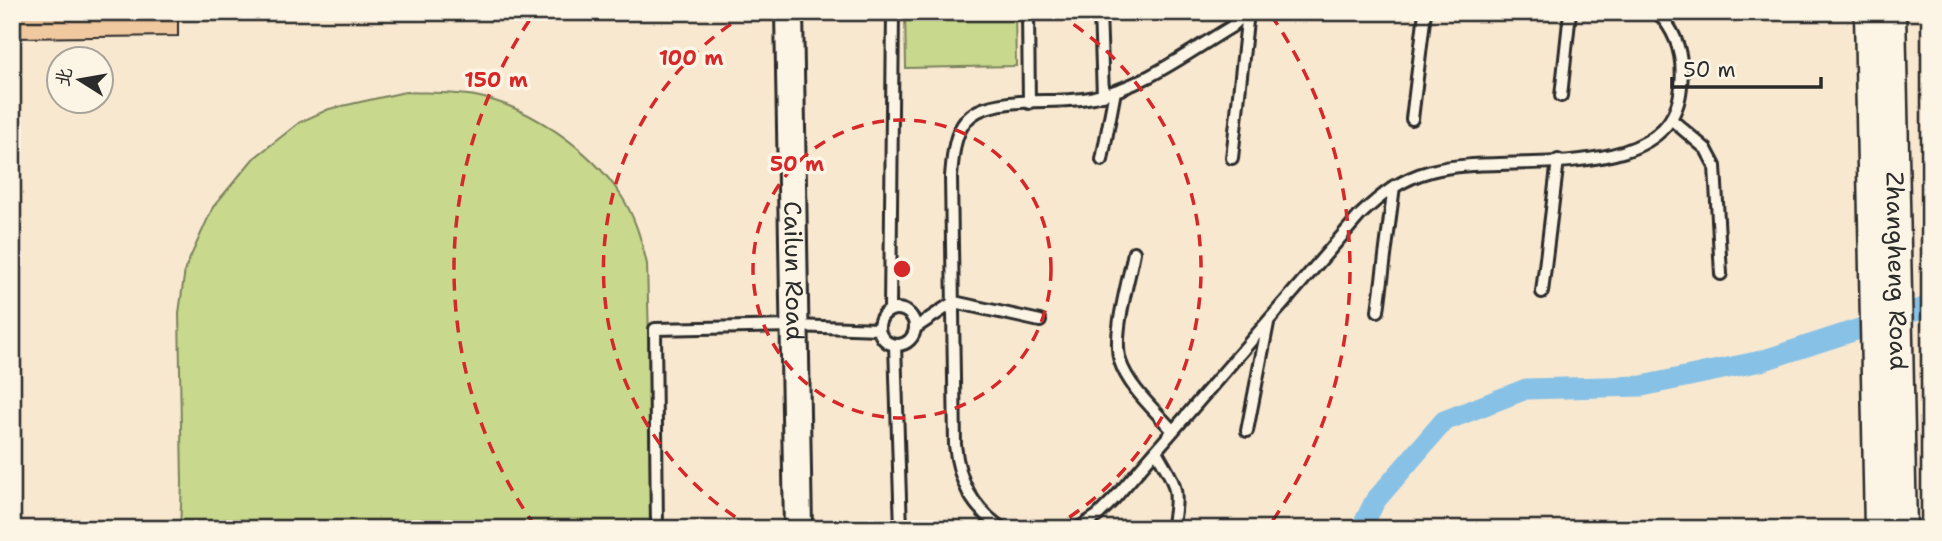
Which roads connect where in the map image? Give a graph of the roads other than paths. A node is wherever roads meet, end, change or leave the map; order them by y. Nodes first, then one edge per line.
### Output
1 (789, 12) edge
2 (893, 12) edge
3 (1028, 12) edge
4 (1100, 12) edge
5 (1248, 12) edge
6 (1425, 12) edge
7 (1570, 12) edge
8 (1657, 12) edge
9 (1869, 12) edge
10 (1891, 12) edge
11 (1115, 91) junction
12 (1103, 95) junction
13 (1561, 96) dead end
14 (1030, 103) junction
15 (1412, 119) dead end
16 (1672, 120) junction
17 (1232, 158) dead end
18 (1102, 160) dead end
19 (1558, 160) junction
20 (1394, 186) junction
21 (1134, 252) dead end
22 (1886, 253) junction
23 (1721, 274) dead end
24 (1542, 292) dead end
25 (954, 302) junction
26 (890, 310) junction
27 (1378, 311) dead end
28 (1269, 320) junction
29 (1040, 321) dead end
30 (794, 326) junction
31 (915, 328) junction
32 (878, 329) junction
33 (895, 345) junction
34 (1888, 372) junction
35 (1173, 431) junction
36 (1247, 432) dead end
37 (1156, 451) junction
38 (657, 529) edge
39 (798, 529) edge
40 (901, 529) edge
41 (1003, 529) edge
42 (1077, 529) edge
43 (1172, 529) edge
44 (1879, 529) edge
45 (1902, 529) edge

1 - 30 street, Cailun Road
2 - 26 lane
3 - 14 lane
4 - 12 lane
5 - 11 lane
5 - 17 lane
6 - 15 lane
7 - 13 lane
8 - 16 lane
9 - 22 main road, Zhangheng Road
10 - 22 main road, Zhangheng Road
11 - 12 lane
11 - 18 lane
12 - 14 lane
14 - 25 lane
16 - 19 lane
16 - 23 lane
19 - 20 lane
19 - 24 lane
20 - 27 lane
20 - 28 lane
21 - 35 lane
22 - 34 main road, Zhangheng Road
25 - 29 lane
25 - 31 lane
25 - 41 lane
26 - 31 lane
26 - 32 lane
28 - 35 lane
28 - 36 lane
30 - 32 lane
30 - 38 lane
30 - 39 street, Cailun Road
31 - 33 lane
32 - 33 lane
33 - 40 lane
34 - 44 main road, Zhangheng Road
34 - 45 main road, Zhangheng Road
35 - 37 lane
37 - 42 lane
37 - 43 lane

